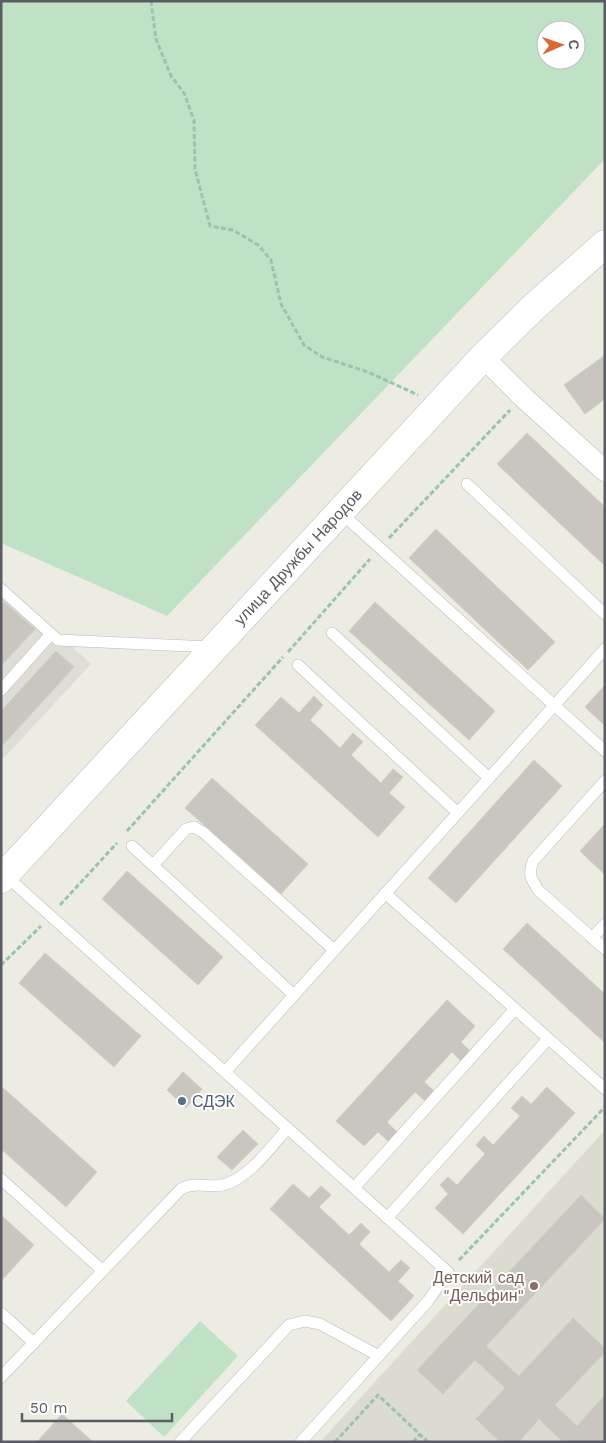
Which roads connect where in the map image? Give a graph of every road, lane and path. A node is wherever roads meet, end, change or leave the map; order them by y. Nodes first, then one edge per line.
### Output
1 (151, 1) edge
2 (605, 244) edge
3 (483, 357) junction
4 (522, 397) junction
5 (438, 405) junction
6 (605, 471) edge
7 (467, 484) dead end
8 (340, 512) junction
9 (380, 548) junction
10 (1, 589) edge
11 (605, 614) edge
12 (52, 634) junction
13 (332, 634) dead end
14 (215, 647) junction
15 (605, 649) edge
16 (298, 665) dead end
17 (1, 690) edge
18 (554, 705) junction
19 (605, 751) edge
20 (489, 778) junction
21 (605, 781) edge
22 (458, 813) junction
23 (124, 834) dead end
24 (117, 842) dead end
25 (132, 846) dead end
26 (153, 865) junction
27 (3, 877) edge
28 (385, 894) junction
29 (50, 916) junction
30 (605, 924) edge
31 (592, 938) junction
32 (605, 949) edge
33 (334, 950) junction
34 (1, 965) edge
35 (294, 995) junction
36 (514, 1010) junction
37 (548, 1040) junction
38 (225, 1072) junction
39 (605, 1089) edge
40 (605, 1107) edge
41 (288, 1129) junction
42 (1, 1179) edge
43 (354, 1188) junction
44 (387, 1218) junction
45 (102, 1270) junction
46 (448, 1272) junction
47 (1, 1312) edge
48 (34, 1342) junction
49 (379, 1356) junction
50 (2, 1375) edge
51 (420, 1434) junction
52 (180, 1442) edge
53 (301, 1442) edge
54 (335, 1442) edge
55 (413, 1442) edge
56 (428, 1442) edge

1 - 5 path
2 - 3 street, улица Дружбы Народов
3 - 4 street
3 - 5 street, улица Дружбы Народов
4 - 6 street
4 - 9 path
5 - 8 street, улица Дружбы Народов
7 - 11 lane
8 - 9 lane
8 - 14 street, улица Дружбы Народов
9 - 18 lane
9 - 23 path
10 - 12 lane
12 - 14 lane
12 - 17 lane
13 - 20 lane
14 - 27 street, улица Дружбы Народов
15 - 18 lane
16 - 22 lane
18 - 19 lane
18 - 20 lane
20 - 22 lane
21 - 31 lane
22 - 28 lane
24 - 29 path
25 - 26 lane
26 - 33 lane
26 - 35 lane
27 - 29 lane
28 - 33 lane
28 - 36 lane
29 - 34 path
29 - 38 lane
30 - 31 lane
31 - 32 lane
33 - 35 lane
35 - 38 lane
36 - 37 lane
36 - 43 lane
37 - 39 lane
37 - 44 lane
38 - 41 lane
40 - 46 path
41 - 43 lane
41 - 45 lane
42 - 45 lane
43 - 44 lane
44 - 46 lane
45 - 48 lane
46 - 49 lane
47 - 48 lane
48 - 50 lane
49 - 52 lane
49 - 53 lane
51 - 54 path
51 - 55 path
51 - 56 path

